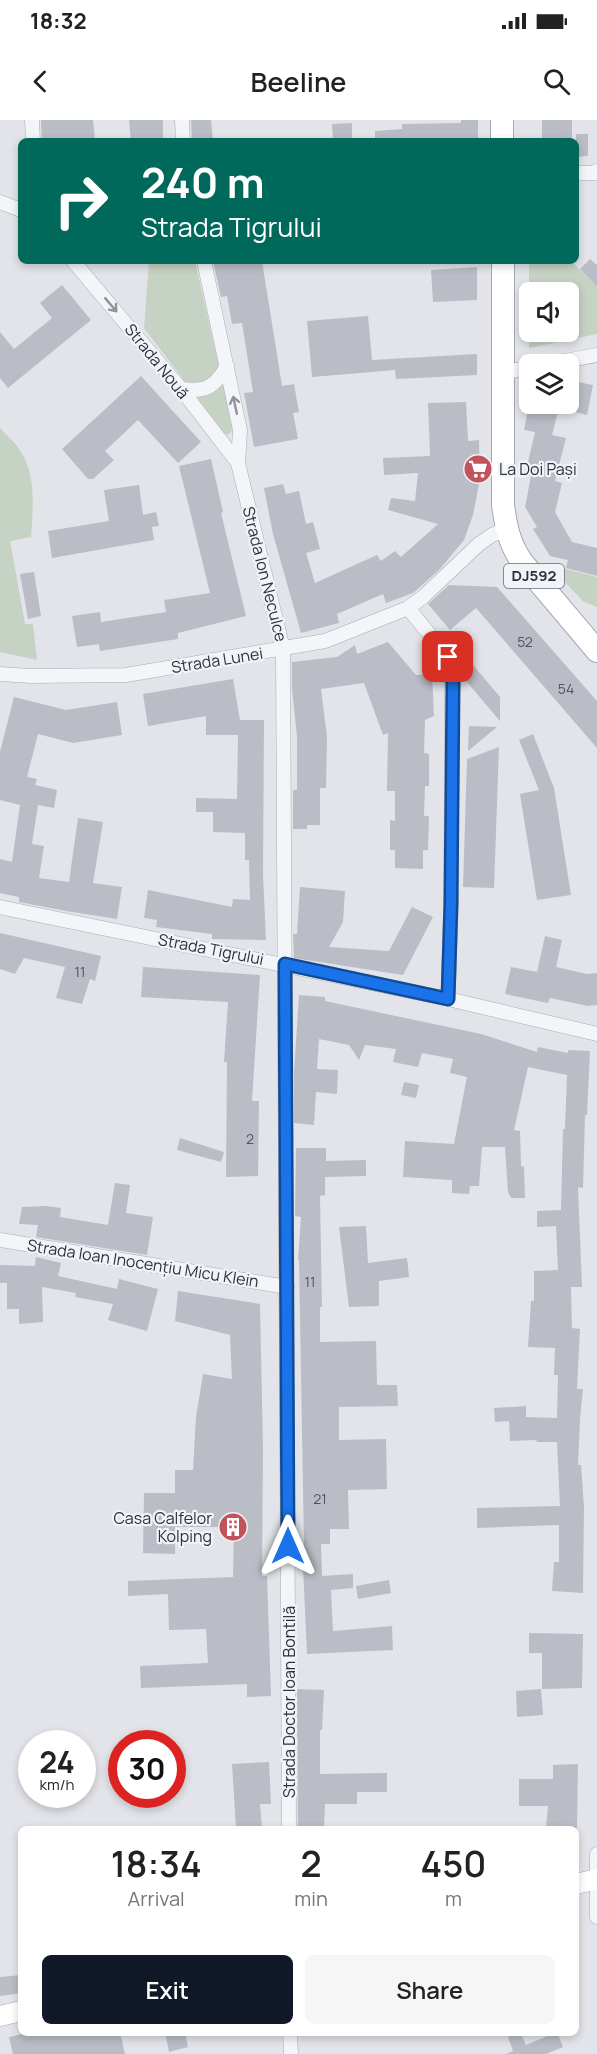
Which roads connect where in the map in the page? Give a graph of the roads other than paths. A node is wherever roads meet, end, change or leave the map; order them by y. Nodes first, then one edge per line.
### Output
1 (32, 120) edge
2 (182, 120) edge
3 (502, 120) edge
4 (33, 138) edge
5 (183, 138) edge
6 (502, 138) edge
7 (597, 171) edge
8 (579, 173) edge
9 (0, 202) edge
10 (18, 209) edge
11 (76, 264) edge
12 (205, 264) edge
13 (503, 264) edge
14 (597, 355) edge
15 (579, 358) edge
16 (226, 366) junction
17 (519, 370) edge
18 (504, 372) junction
19 (181, 389) junction
20 (238, 463) junction
21 (506, 529) junction
22 (408, 608) junction
23 (570, 618) junction
24 (597, 624) edge
25 (283, 649) junction
26 (597, 651) edge
27 (0, 674) edge
28 (0, 907) edge
29 (285, 964) junction
30 (448, 999) junction
31 (597, 1034) edge
32 (0, 1240) edge
33 (287, 1287) junction
34 (289, 1826) edge
35 (597, 1854) edge
36 (597, 1879) edge
37 (579, 1883) edge
38 (597, 1917) edge
39 (18, 2012) edge
40 (0, 2016) edge
41 (290, 2036) edge
42 (291, 2054) edge

1 - 4 street
2 - 5 street
3 - 6 main road
7 - 8 street
9 - 10 street
11 -> 19 street, Strada Nouă
12 - 16 street, Strada Ion Neculce
13 - 18 main road, DJ592
14 - 15 street
16 - 19 street
20 -> 16 street, Strada Ion Neculce
17 - 18 street
18 - 21 main road, DJ592
19 - 20 street, Strada Nouă
20 - 25 street, Strada Ion Neculce
21 - 22 street, Strada Lunei
21 - 23 main road, DJ592
22 - 25 street, Strada Lunei
22 - 30 street
23 - 24 main road
23 - 26 main road, DJ592
25 - 27 street, Strada Lunei
25 - 29 street, Strada Ion Neculce
28 - 29 street, Strada Tigrului
29 - 30 street, Strada Tigrului
29 - 33 street, Strada Doctor Ioan Bontilă
30 - 31 street, Strada Tigrului
32 - 33 street, Strada Ioan Inocențiu Micu Klein
33 - 34 street, Strada Doctor Ioan Bontilă
35 - 36 street
36 - 37 street
36 - 38 street
39 - 40 street
41 - 42 street

